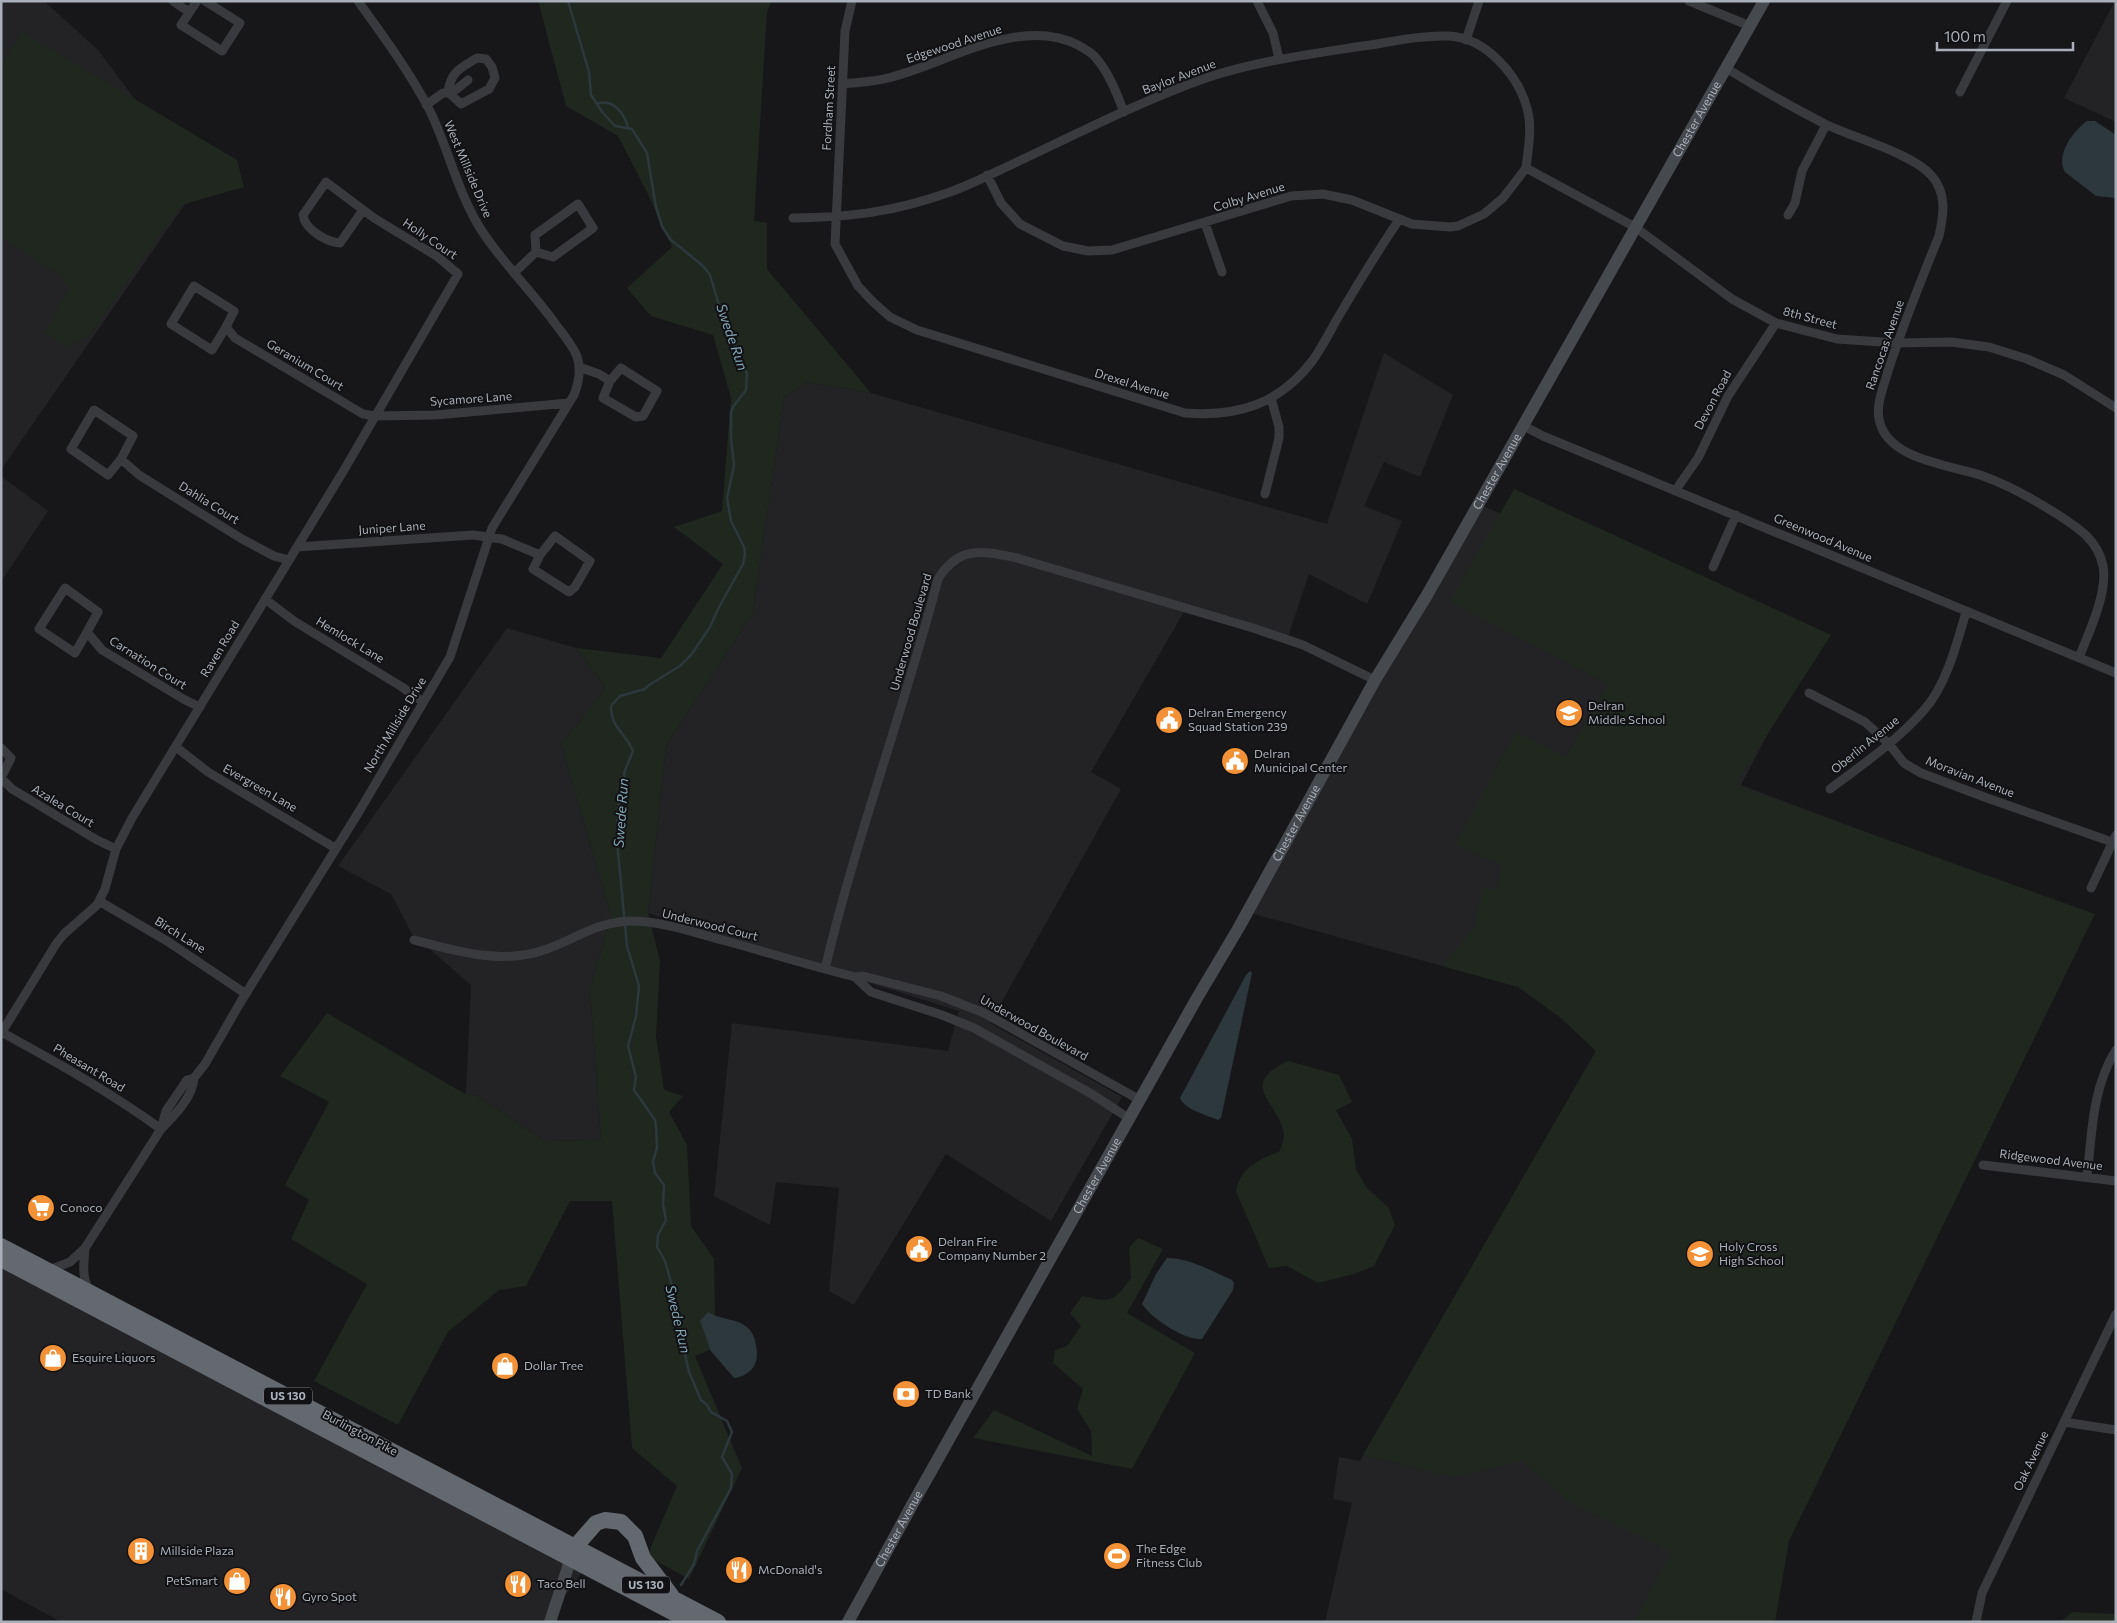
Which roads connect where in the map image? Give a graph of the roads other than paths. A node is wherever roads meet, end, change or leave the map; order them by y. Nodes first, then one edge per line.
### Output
1 (173, 1) edge
2 (197, 1) edge
3 (205, 1) edge
4 (358, 1) edge
5 (852, 1) edge
6 (1257, 1) edge
7 (1478, 1) edge
8 (1689, 1) edge
9 (1764, 1) edge
10 (2007, 1) edge
11 (189, 12) junction
12 (1750, 26) junction
13 (1466, 40) junction
14 (1279, 59) junction
15 (1726, 68) junction
16 (468, 80) dead end
17 (843, 84) junction
18 (448, 92) junction
19 (1960, 92) dead end
20 (426, 105) junction
21 (1124, 112) junction
22 (1826, 125) junction
23 (1526, 168) junction
24 (987, 176) junction
25 (363, 210) junction
26 (1788, 215) dead end
27 (835, 217) junction
28 (793, 218) dead end
29 (1399, 220) junction
30 (1205, 224) junction
31 (1635, 227) junction
32 (536, 252) junction
33 (1222, 272) dead end
34 (514, 273) junction
35 (1776, 323) junction
36 (226, 327) junction
37 (1897, 343) junction
38 (579, 367) junction
39 (610, 381) junction
40 (1271, 398) junction
41 (569, 403) junction
42 (2116, 408) edge
43 (375, 416) junction
44 (1522, 425) junction
45 (121, 459) junction
46 (1675, 491) junction
47 (1265, 494) dead end
48 (1736, 516) junction
49 (488, 536) junction
50 (297, 547) junction
51 (540, 555) junction
52 (289, 560) junction
53 (1713, 567) dead end
54 (265, 599) junction
55 (1966, 612) junction
56 (87, 632) junction
57 (2079, 657) junction
58 (2116, 673) edge
59 (1374, 680) junction
60 (1809, 693) dead end
61 (423, 702) junction
62 (200, 706) junction
63 (1889, 744) junction
64 (176, 747) junction
65 (1, 748) edge
66 (1, 778) edge
67 (1830, 789) dead end
68 (2114, 838) edge
69 (334, 848) junction
70 (116, 849) junction
71 (2091, 888) dead end
72 (99, 901) junction
73 (414, 940) dead end
74 (825, 969) junction
75 (855, 977) junction
76 (246, 994) junction
77 (2, 1032) edge
78 (2116, 1050) edge
79 (1140, 1100) junction
80 (1130, 1119) junction
81 (161, 1129) junction
82 (1983, 1165) dead end
83 (2087, 1177) junction
84 (2116, 1181) edge
85 (1, 1246) edge
86 (85, 1248) junction
87 (1, 1260) edge
88 (48, 1270) junction
89 (90, 1292) junction
90 (2116, 1314) edge
91 (2064, 1422) junction
92 (2116, 1430) edge
93 (573, 1553) junction
94 (675, 1600) junction
95 (550, 1622) edge
96 (692, 1622) edge
97 (718, 1622) edge
98 (848, 1622) edge
99 (1976, 1622) edge

1 - 11 street
2 - 11 street
3 - 11 street
4 - 20 street, West Millside Drive
5 - 17 street, Fordham Street
6 - 14 street
7 - 13 street
8 - 12 street
9 - 12 street, Chester Avenue
10 - 19 street
12 - 15 street, Chester Avenue
13 - 14 street, Baylor Avenue
13 - 23 street, Baylor Avenue
14 - 21 street, Baylor Avenue
15 - 22 street, Rancocas Avenue
15 - 31 street, Chester Avenue
16 - 18 street
17 - 21 street, Edgewood Avenue
17 - 27 street, Fordham Street
18 - 18 street
18 - 20 street
20 - 34 street, West Millside Drive
21 - 24 street, Baylor Avenue
22 - 26 street
22 - 37 street, Rancocas Avenue
23 - 29 street, Colby Avenue
23 - 31 street, 8th Street
24 - 27 street, Baylor Avenue
24 - 30 street, Colby Avenue
25 - 25 street, Holly Court
25 - 43 street, Holly Court
27 - 28 street, Baylor Avenue
27 - 40 street, Drexel Avenue
29 - 30 street, Colby Avenue
29 - 40 street, Drexel Avenue
30 - 33 street
31 - 35 street, 8th Street
31 - 44 street, Chester Avenue
32 - 32 street
32 - 34 street
34 - 38 street, West Millside Drive
35 - 37 street, 8th Street
35 - 46 street, Devon Road
36 - 36 street
36 - 43 street, Geranium Court
37 - 42 street, 8th Street
37 - 57 street, Rancocas Avenue
38 - 39 street
38 - 41 street, North Millside Drive
39 - 39 street
40 - 47 street
41 - 43 street, Sycamore Lane
41 - 49 street, North Millside Drive
43 - 50 street, Raven Road
44 - 46 street, Greenwood Avenue
44 - 59 street, Chester Avenue
45 - 45 street
45 - 52 street, Dahlia Court
46 - 48 street, Greenwood Avenue
48 - 53 street
48 - 55 street, Greenwood Avenue
49 - 50 street, Juniper Lane
49 - 51 street, Juniper Lane
49 - 61 street, North Millside Drive
50 - 52 street, Raven Road
51 - 51 street
52 - 54 street, Raven Road
54 - 61 street, Hemlock Lane
54 - 62 street, Raven Road
55 - 57 street, Greenwood Avenue
55 - 63 street, Oberlin Avenue
56 - 56 street
56 - 62 street, Carnation Court
57 - 58 street, Greenwood Avenue
59 - 74 street, Underwood Boulevard
59 - 79 street, Chester Avenue
60 - 63 street, Moravian Avenue
61 - 69 street, North Millside Drive
62 - 64 street, Raven Road
63 - 67 street, Oberlin Avenue
63 - 68 street, Moravian Avenue
64 - 69 street, Evergreen Lane
64 - 70 street, Raven Road
65 - 66 street, Azalea Court
66 - 70 street, Azalea Court
68 - 71 street
69 - 76 street, North Millside Drive
70 - 72 street, Raven Road
72 - 76 street, Birch Lane
72 - 77 street, Pheasant Road
73 - 74 street, Underwood Court
74 - 75 street, Underwood Boulevard
75 - 79 street, Underwood Boulevard
75 - 80 street, Underwood Boulevard
76 - 81 street, North Millside Drive
77 - 81 street, Pheasant Road
78 - 83 street
79 - 80 street, Chester Avenue
80 - 98 street, Chester Avenue
81 - 86 street, North Millside Drive
82 - 83 street, Ridgewood Avenue
83 - 84 street, Ridgewood Avenue
85 - 88 highway, Burlington Pike / US 130
86 - 88 street, North Millside Drive
86 - 89 street, North Millside Drive
87 - 93 highway, Burlington Pike / US 130
88 - 89 highway, Burlington Pike / US 130
89 - 93 highway, Burlington Pike / US 130
90 - 91 street, Oak Avenue
91 - 92 street
91 - 99 street, Oak Avenue
93 - 94 highway, Burlington Pike / US 130
93 - 94 highway
93 - 95 street
93 - 96 highway, Burlington Pike / US 130
94 - 97 highway, Burlington Pike / US 130

